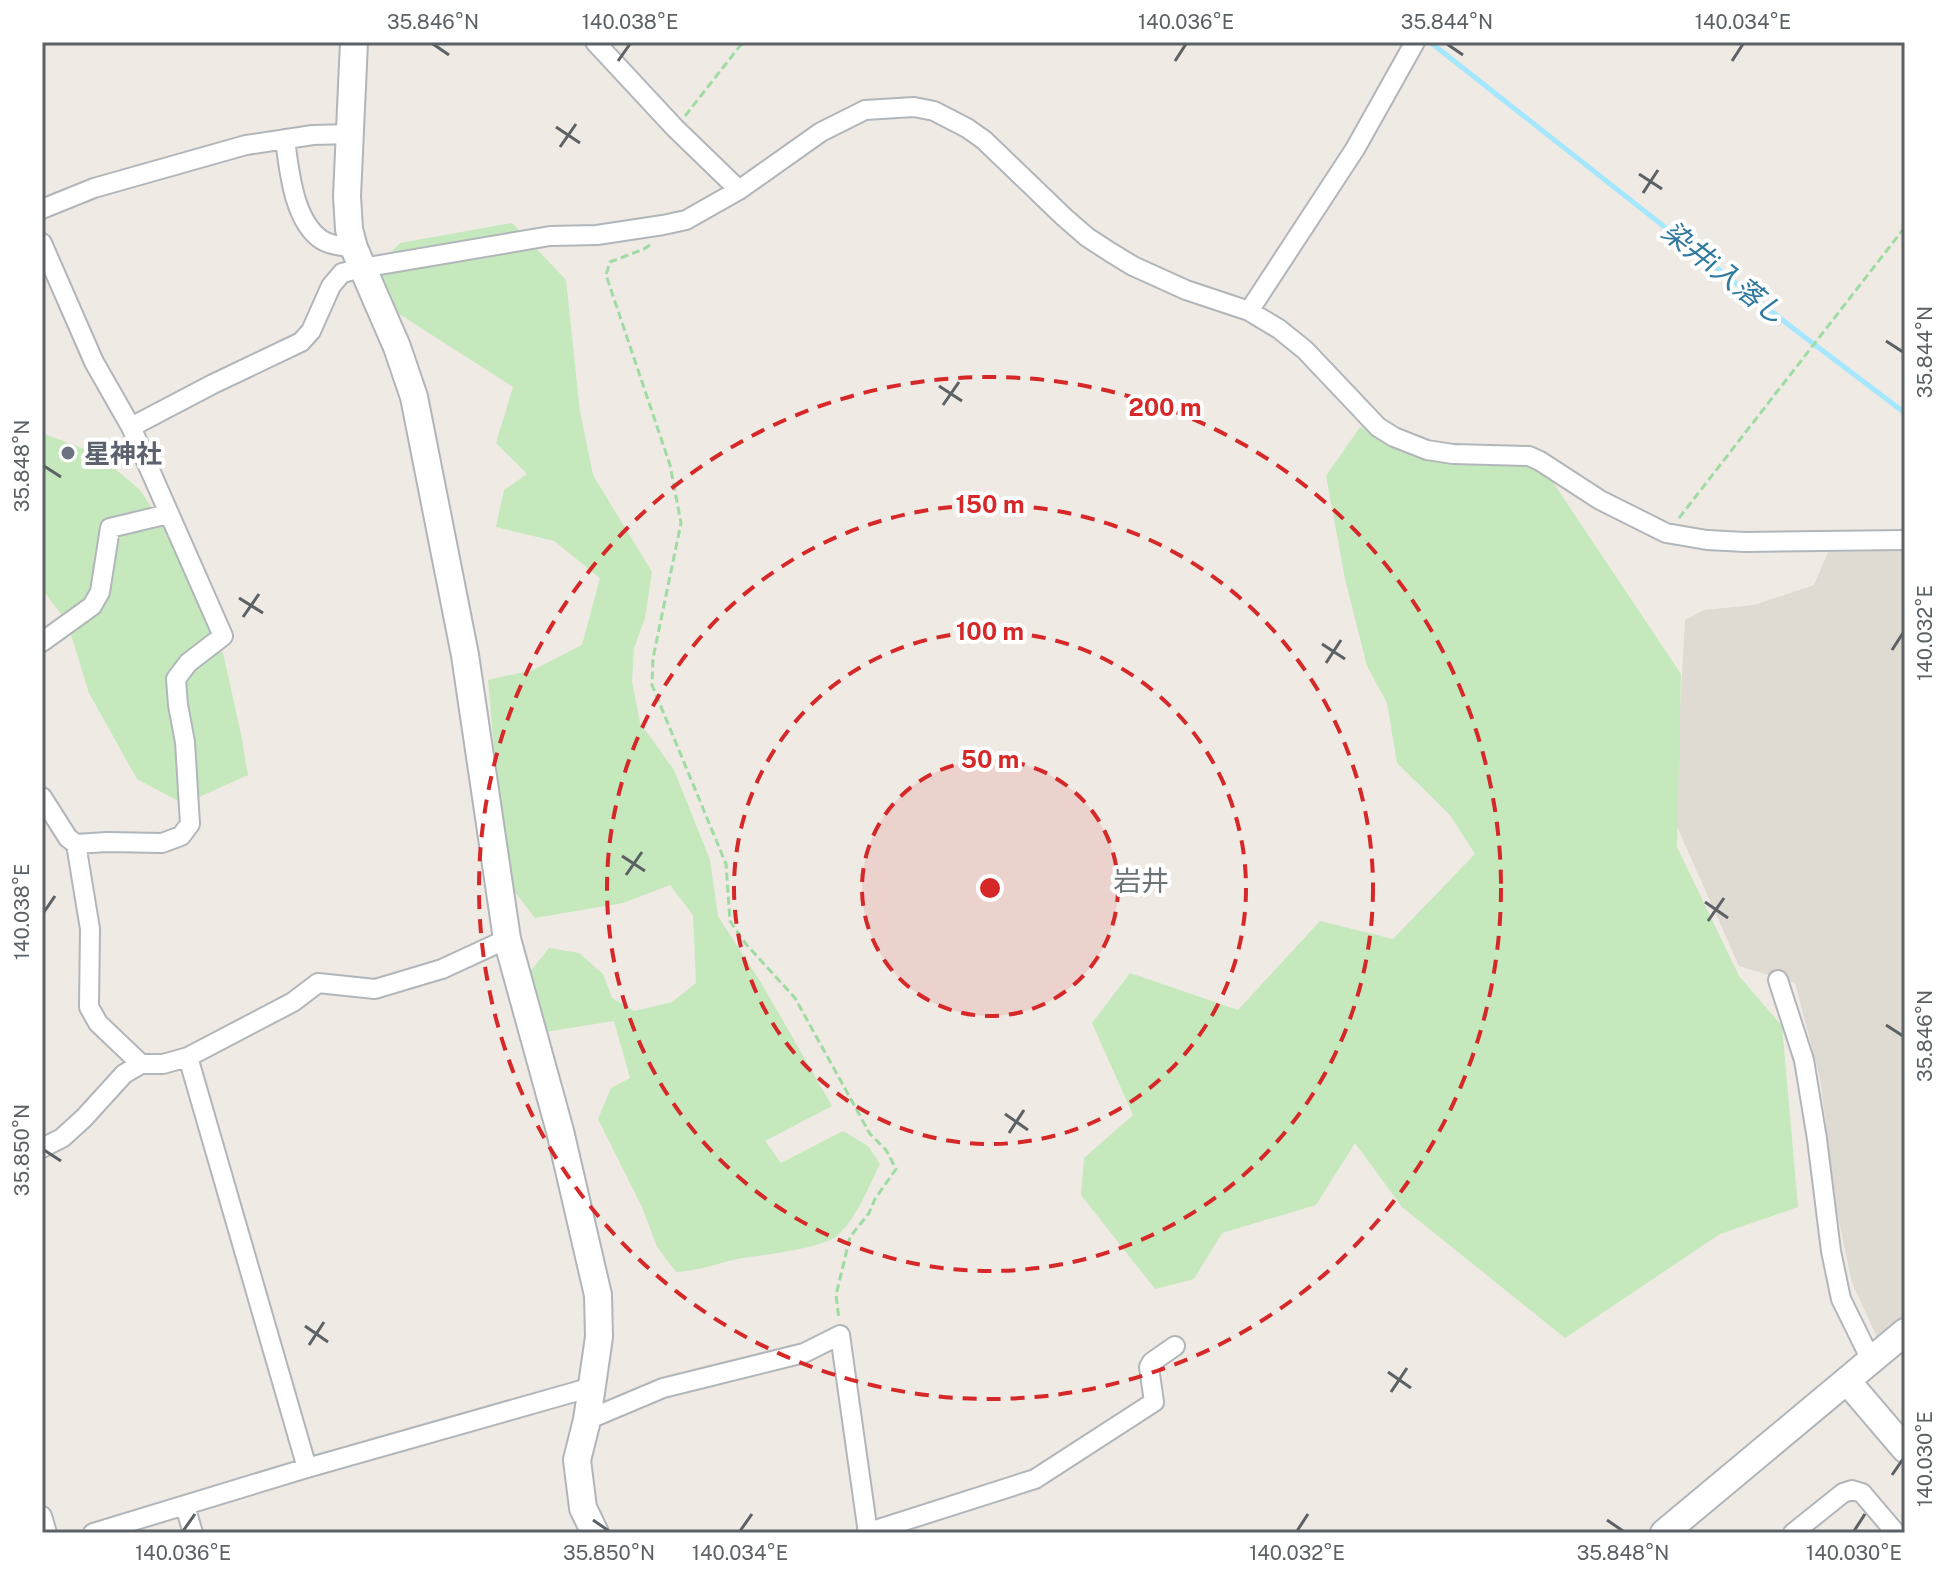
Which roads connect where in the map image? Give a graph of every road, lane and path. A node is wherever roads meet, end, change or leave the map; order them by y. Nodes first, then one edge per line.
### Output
1 (354, 42) edge
2 (595, 42) edge
3 (743, 42) edge
4 (1414, 45) edge
5 (675, 128) junction
6 (351, 134) junction
7 (285, 139) junction
8 (739, 190) junction
9 (42, 209) edge
10 (1905, 227) edge
11 (655, 242) dead end
12 (42, 243) edge
13 (358, 258) junction
14 (1249, 311) junction
15 (131, 427) junction
16 (168, 514) junction
17 (1666, 533) junction
18 (1905, 540) edge
19 (42, 642) edge
20 (42, 797) edge
21 (76, 844) junction
22 (507, 939) junction
23 (1778, 980) dead end
24 (188, 1057) junction
25 (141, 1064) junction
26 (42, 1148) edge
27 (1905, 1332) edge
28 (840, 1335) junction
29 (1175, 1346) dead end
30 (1871, 1360) junction
31 (1847, 1381) junction
32 (592, 1387) junction
33 (587, 1420) junction
34 (1905, 1449) edge
35 (307, 1468) junction
36 (185, 1506) junction
37 (42, 1516) edge
38 (47, 1533) edge
39 (93, 1533) edge
40 (193, 1533) edge
41 (595, 1533) edge
42 (867, 1533) edge
43 (1664, 1533) edge
44 (1793, 1533) edge
45 (1896, 1533) edge

1 - 6 street
2 - 5 street
3 - 5 path
4 - 14 street
5 - 8 street
6 - 7 street
6 - 13 street
7 - 9 street
7 - 13 street
8 - 13 street
8 - 14 street
10 - 17 path
11 - 28 path
12 - 15 street
13 - 15 street
13 - 22 street
14 - 17 street
15 - 16 street
16 - 19 street
16 - 21 street
17 - 18 street
20 - 21 street
21 - 25 street
22 - 24 street
22 - 32 street
23 - 30 street
24 - 25 street
24 - 35 street
25 - 26 street
27 - 30 street
28 - 33 street
28 - 42 street
29 - 42 street
30 - 31 street
31 - 34 street
31 - 43 street
32 - 33 street
32 - 35 street
33 - 41 street
35 - 36 street
36 - 39 street
36 - 40 street
37 - 38 street
44 - 45 street

